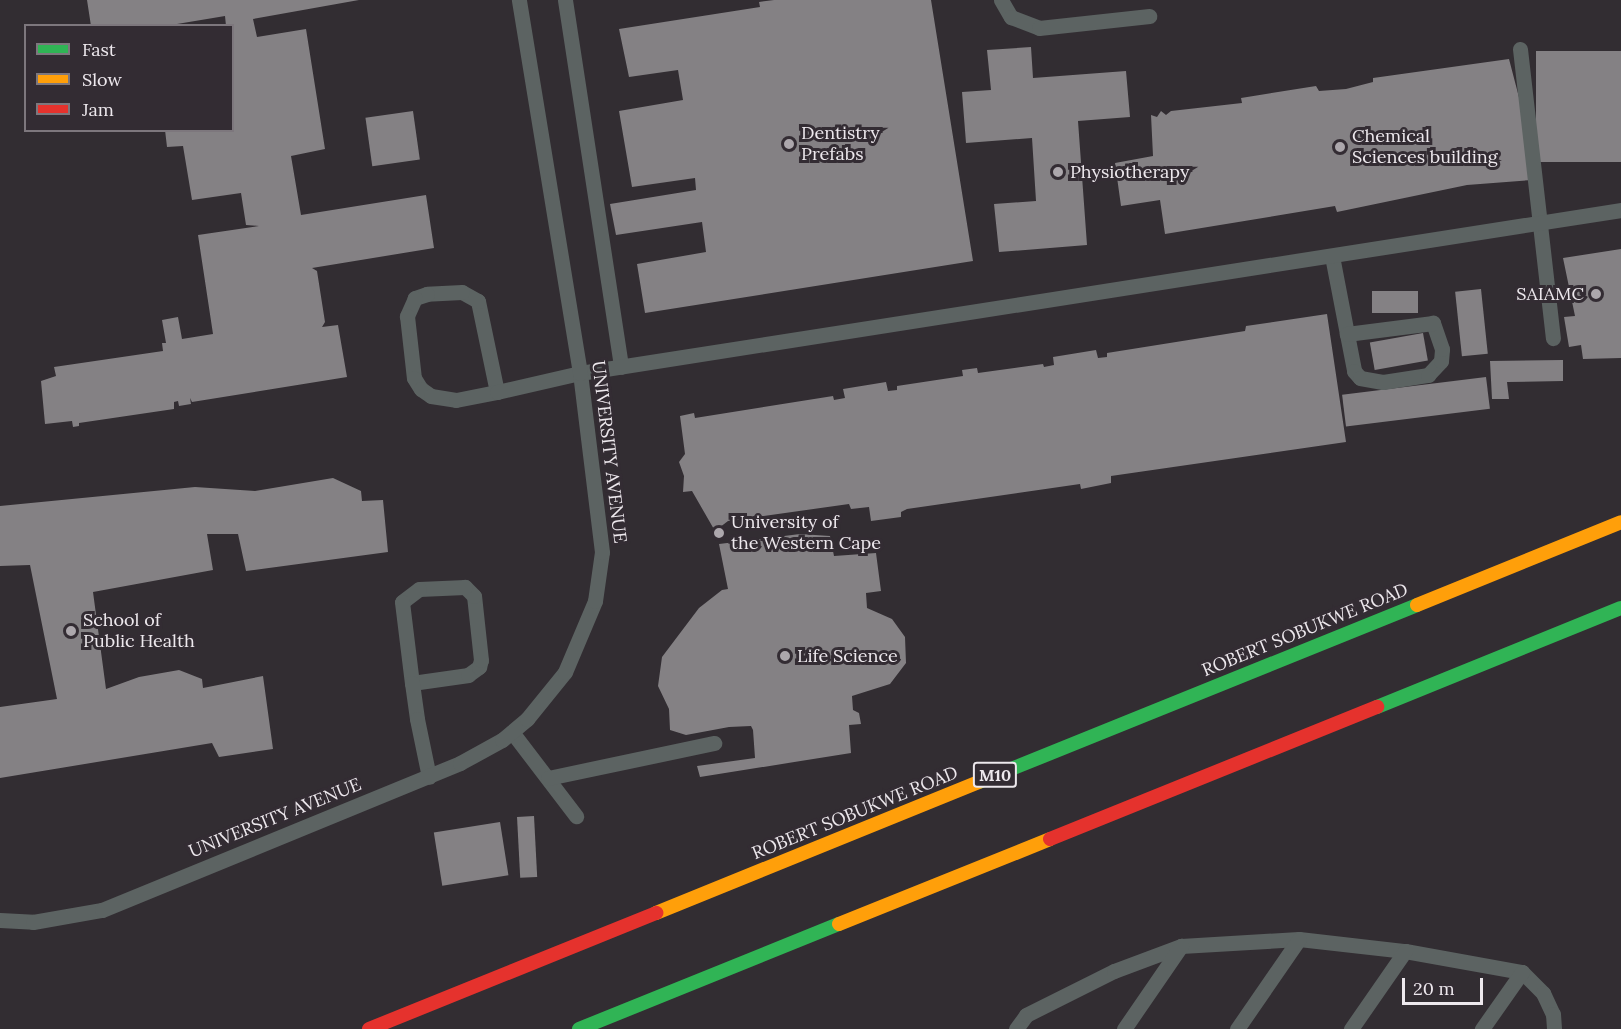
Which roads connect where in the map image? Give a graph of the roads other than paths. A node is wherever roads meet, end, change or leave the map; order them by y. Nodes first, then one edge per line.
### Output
1 (519, 0) edge
2 (565, 0) edge
3 (1001, 0) edge
4 (1149, 16) dead end
5 (1520, 49) dead end
6 (1621, 210) edge
7 (1541, 222) junction
8 (1332, 256) junction
9 (1347, 334) junction
10 (1553, 338) dead end
11 (621, 367) junction
12 (580, 374) junction
13 (497, 392) junction
14 (1621, 522) edge
15 (1621, 608) edge
16 (412, 682) junction
17 (512, 732) junction
18 (714, 743) dead end
19 (429, 777) junction
20 (548, 778) junction
21 (576, 816) dead end
22 (0, 920) edge
23 (1299, 939) junction
24 (1181, 946) junction
25 (1405, 951) junction
26 (1522, 972) junction
27 (369, 1029) edge
28 (579, 1029) edge
29 (1016, 1029) edge
30 (1124, 1029) edge
31 (1237, 1029) edge
32 (1351, 1029) edge
33 (1482, 1029) edge
34 (1554, 1029) edge

1 - 12 lane, UNIVERSITY AVENUE
2 - 11 lane
3 - 4 lane
5 - 7 lane
6 - 7 lane
7 - 8 lane
7 - 10 lane
8 - 9 lane
8 - 11 lane
9 - 9 lane
11 - 12 lane
12 - 13 lane
12 - 17 lane, UNIVERSITY AVENUE
13 - 13 lane
14 - 27 main road, ROBERT SOBUKWE ROAD / M10
15 - 28 main road
16 - 16 lane
16 - 19 lane
17 - 19 lane, UNIVERSITY AVENUE
17 - 20 lane
18 - 20 lane
19 - 22 lane, UNIVERSITY AVENUE
20 - 21 lane
23 - 24 lane
23 - 25 lane
23 - 31 lane
24 - 29 lane
24 - 30 lane
25 - 26 lane
25 - 32 lane
26 - 33 lane
26 - 34 lane

